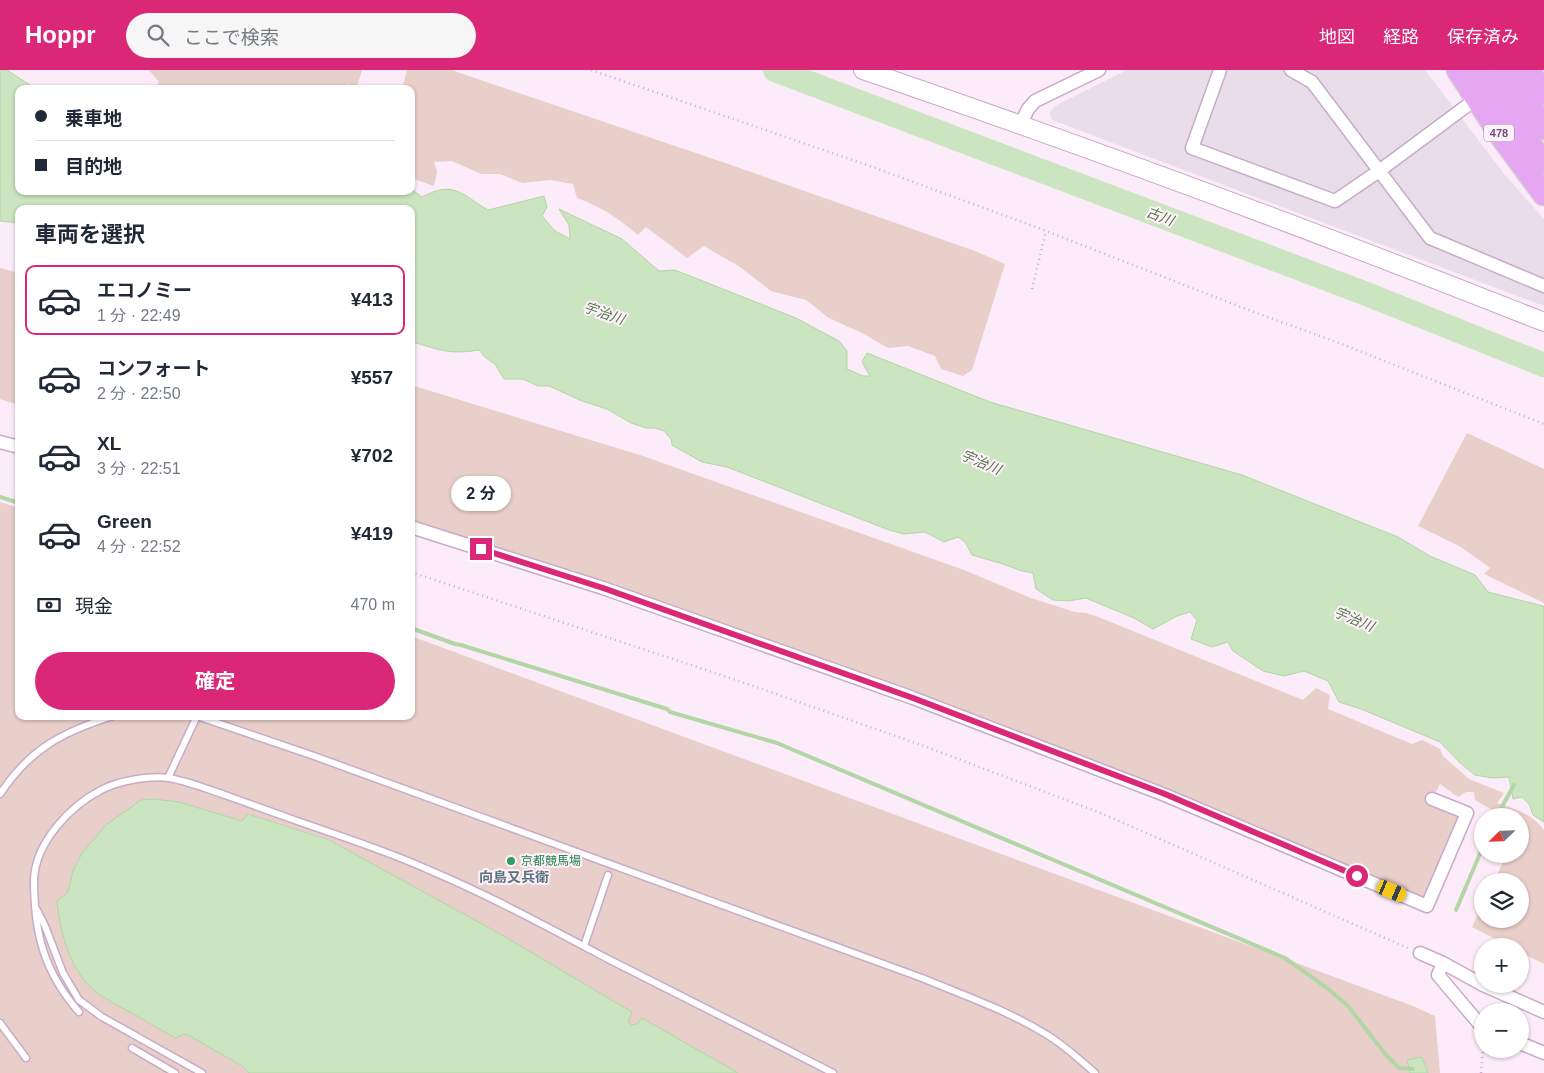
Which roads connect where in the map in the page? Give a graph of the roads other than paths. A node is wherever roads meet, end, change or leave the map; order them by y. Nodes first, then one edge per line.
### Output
1 (863, 70) edge
2 (1099, 70) edge
3 (1220, 70) edge
4 (1292, 70) edge
5 (1458, 70) edge
6 (1479, 70) edge
7 (1504, 70) edge
8 (1528, 70) edge
9 (1544, 94) edge
10 (1476, 99) junction
11 (1021, 124) junction
12 (1544, 128) edge
13 (1544, 162) edge
14 (1379, 171) junction
15 (1544, 194) edge
16 (1544, 286) edge
17 (1544, 322) edge
18 (0, 442) edge
19 (15, 446) edge
20 (415, 528) edge
21 (101, 720) edge
22 (195, 720) edge
23 (209, 720) edge
24 (168, 778) junction
25 (0, 794) edge
26 (1432, 799) dead end
27 (608, 875) dead end
28 (34, 904) junction
29 (584, 946) junction
30 (1420, 953) road end
31 (1443, 963) junction
32 (79, 1012) dead end
33 (1544, 1012) edge
34 (1474, 1018) edge
35 (0, 1023) edge
36 (1529, 1047) edge
37 (132, 1048) dead end
38 (1544, 1053) edge
39 (26, 1058) dead end
40 (175, 1073) edge
41 (202, 1073) edge
42 (833, 1073) edge
43 (1095, 1073) edge

1 - 11 street
2 - 11 street
3 - 14 street
4 - 14 street
5 - 10 highway, 478
6 - 13 highway
7 - 12 highway
8 - 9 highway
10 - 14 street
10 - 15 highway, 478
11 - 17 street
14 - 16 street
18 - 19 street
20 - 26 street
21 - 25 lane
22 - 24 lane
23 - 43 lane
24 - 28 lane
24 - 29 lane
27 - 29 lane
28 - 32 lane
28 - 41 lane
29 - 42 lane
30 - 31 street
31 - 33 street
31 - 34 street
35 - 39 lane
36 - 38 street
37 - 40 lane

